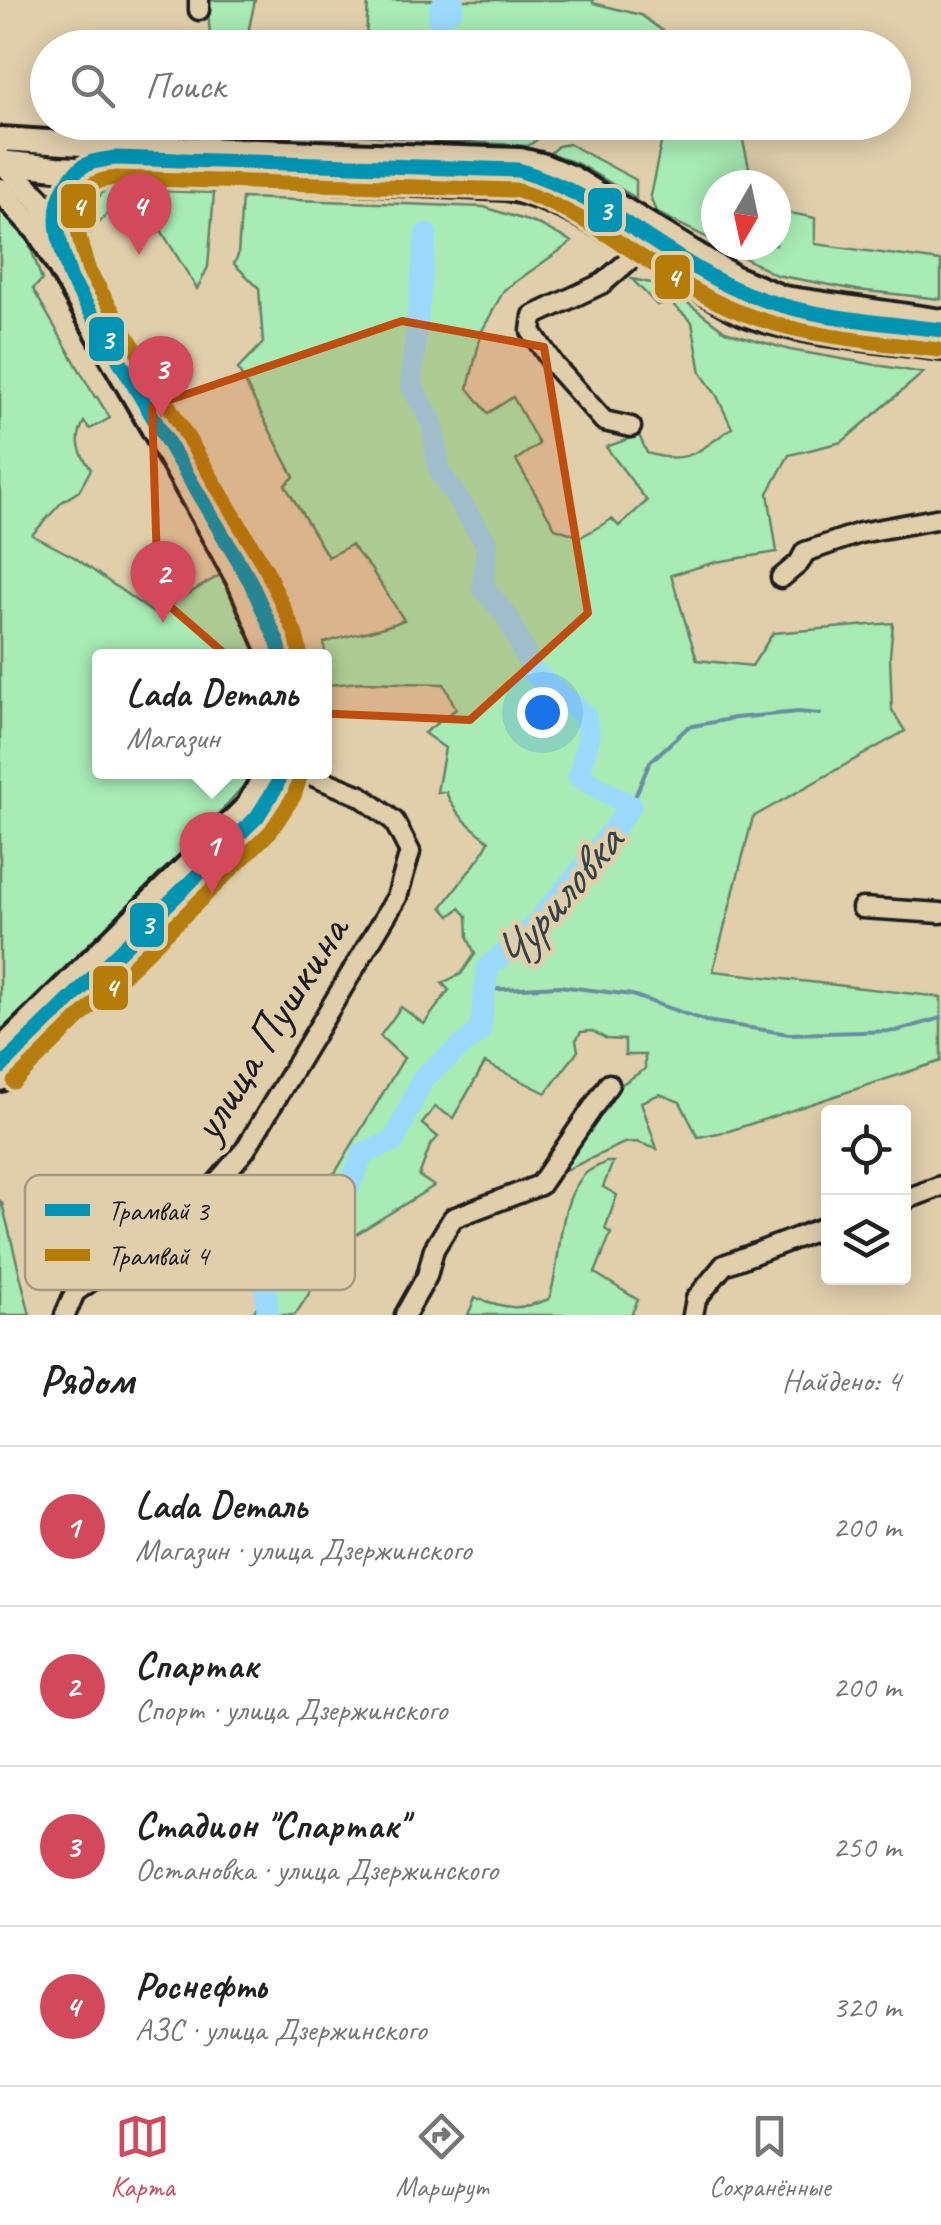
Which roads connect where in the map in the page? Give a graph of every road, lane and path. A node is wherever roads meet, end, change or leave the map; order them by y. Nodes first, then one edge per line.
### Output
1 (0, 139) edge
2 (114, 146) junction
3 (2, 162) edge
4 (56, 168) junction
5 (116, 170) junction
6 (0, 190) edge
7 (42, 203) junction
8 (39, 232) junction
9 (640, 251) junction
10 (86, 276) junction
11 (941, 321) edge
12 (941, 348) edge
13 (631, 427) dead end
14 (941, 518) edge
15 (782, 578) dead end
16 (269, 649) edge
17 (293, 649) edge
18 (262, 779) edge
19 (287, 779) edge
20 (320, 779) edge
21 (862, 908) dead end
22 (941, 914) edge
23 (0, 1051) edge
24 (0, 1080) edge
25 (609, 1084) dead end
26 (223, 1175) edge
27 (941, 1186) edge
28 (911, 1197) edge
29 (821, 1229) edge
30 (78, 1290) edge
31 (65, 1315) edge
32 (405, 1315) edge
33 (693, 1315) edge

1 - 2 main road
2 - 4 main road
2 - 11 main road
3 - 4 main road
3 - 7 main road
4 - 5 main road
4 - 7 main road
5 - 9 main road
5 - 10 main road
6 - 8 main road
7 - 8 main road
7 - 10 main road
8 - 16 main road
9 - 12 main road
9 - 13 street
10 - 17 main road
14 - 15 street
18 - 23 main road
19 - 24 main road
20 - 26 street, улица Пушкина
21 - 22 street
25 - 32 street
27 - 28 street
29 - 33 street
30 - 31 street, улица Пушкина

